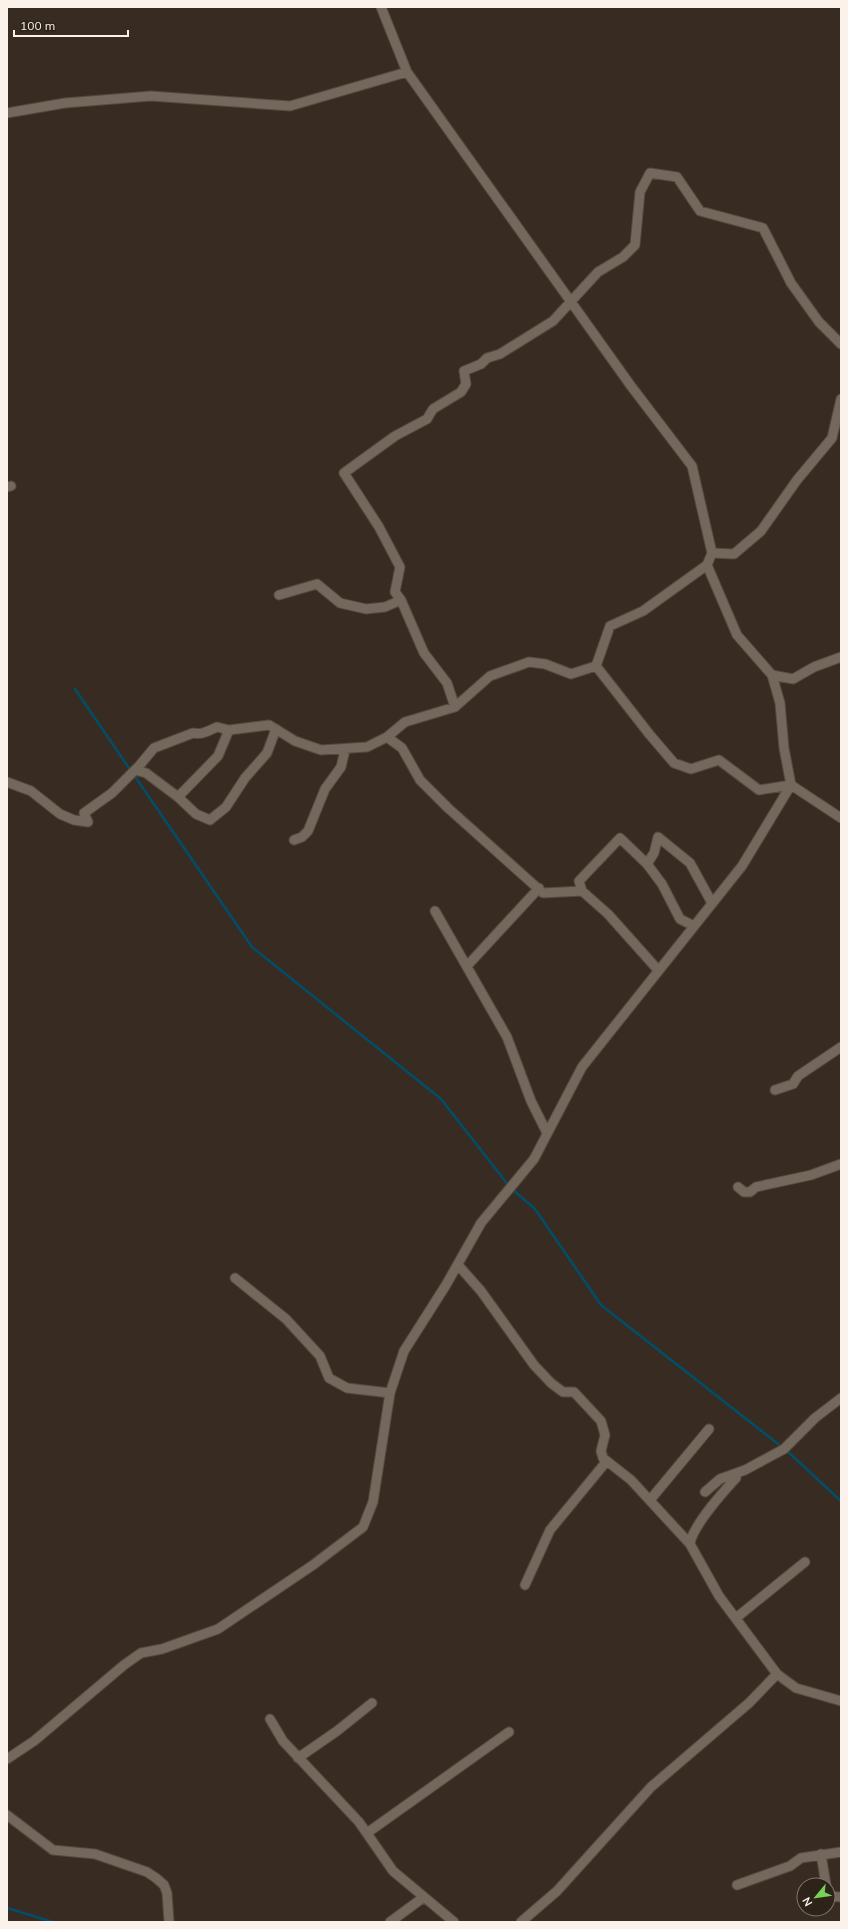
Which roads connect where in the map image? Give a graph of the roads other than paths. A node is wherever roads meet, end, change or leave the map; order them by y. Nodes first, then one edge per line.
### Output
1 (381, 7) edge
2 (407, 72) junction
3 (7, 113) edge
4 (571, 302) junction
5 (841, 344) edge
6 (841, 398) edge
7 (712, 553) junction
8 (707, 565) junction
9 (279, 595) dead end
10 (401, 600) junction
11 (841, 657) edge
12 (596, 666) junction
13 (772, 675) junction
14 (455, 707) junction
15 (276, 729) junction
16 (229, 730) junction
17 (387, 736) junction
18 (345, 750) junction
19 (135, 770) junction
20 (7, 782) edge
21 (791, 785) junction
22 (178, 797) junction
23 (841, 818) edge
24 (294, 840) dead end
25 (647, 864) junction
26 (539, 888) junction
27 (582, 891) junction
28 (712, 903) junction
29 (435, 911) dead end
30 (694, 926) junction
31 (467, 966) junction
32 (658, 970) junction
33 (841, 1047) edge
34 (775, 1090) dead end
35 (547, 1133) junction
36 (841, 1164) edge
37 (738, 1186) dead end
38 (458, 1265) junction
39 (235, 1278) dead end
40 (390, 1393) junction
41 (841, 1398) edge
42 (709, 1429) dead end
43 (606, 1462) junction
44 (737, 1474) junction
45 (705, 1492) dead end
46 (650, 1500) junction
47 (690, 1544) junction
48 (805, 1562) dead end
49 (525, 1585) dead end
50 (736, 1618) junction
51 (777, 1674) junction
52 (841, 1701) edge
53 (372, 1703) dead end
54 (270, 1719) dead end
55 (509, 1732) dead end
56 (298, 1758) junction
57 (7, 1759) edge
58 (7, 1815) edge
59 (367, 1833) junction
60 (841, 1852) edge
61 (821, 1854) junction
62 (825, 1877) edge
63 (737, 1885) dead end
64 (424, 1897) junction
65 (169, 1922) edge
66 (390, 1922) edge
67 (454, 1922) edge
68 (521, 1922) edge

1 - 2 street
2 - 3 street
2 - 4 street
4 - 5 street
4 - 7 street
4 - 10 street
6 - 7 street
7 - 8 street
8 - 12 street
8 - 13 street
9 - 10 street
10 - 14 street
11 - 13 street
12 - 14 street
12 - 21 street
13 - 21 street
14 - 17 street
15 - 16 street
15 - 18 street
15 - 22 street
16 - 19 street
16 - 22 street
17 - 18 street
17 - 26 street
18 - 24 street
19 - 20 street
19 - 22 street
21 - 23 street
21 - 28 street
25 - 27 street
25 - 28 street
25 - 30 street
26 - 27 street
26 - 31 street
27 - 32 street
28 - 30 street
29 - 31 street
30 - 32 street
31 - 35 street
32 - 35 street
33 - 34 street
35 - 38 street
36 - 37 street
38 - 40 street
38 - 43 street
39 - 40 street
40 - 57 street
41 - 44 street
42 - 46 street
43 - 46 street
43 - 49 street
44 - 45 street
44 - 47 street
46 - 47 street
47 - 50 street
48 - 50 street
50 - 51 street
51 - 52 street
51 - 68 street
53 - 56 street
54 - 56 street
55 - 59 street
56 - 59 street
58 - 65 street
59 - 64 street
60 - 61 street
61 - 62 street
61 - 63 street
64 - 66 street
64 - 67 street

